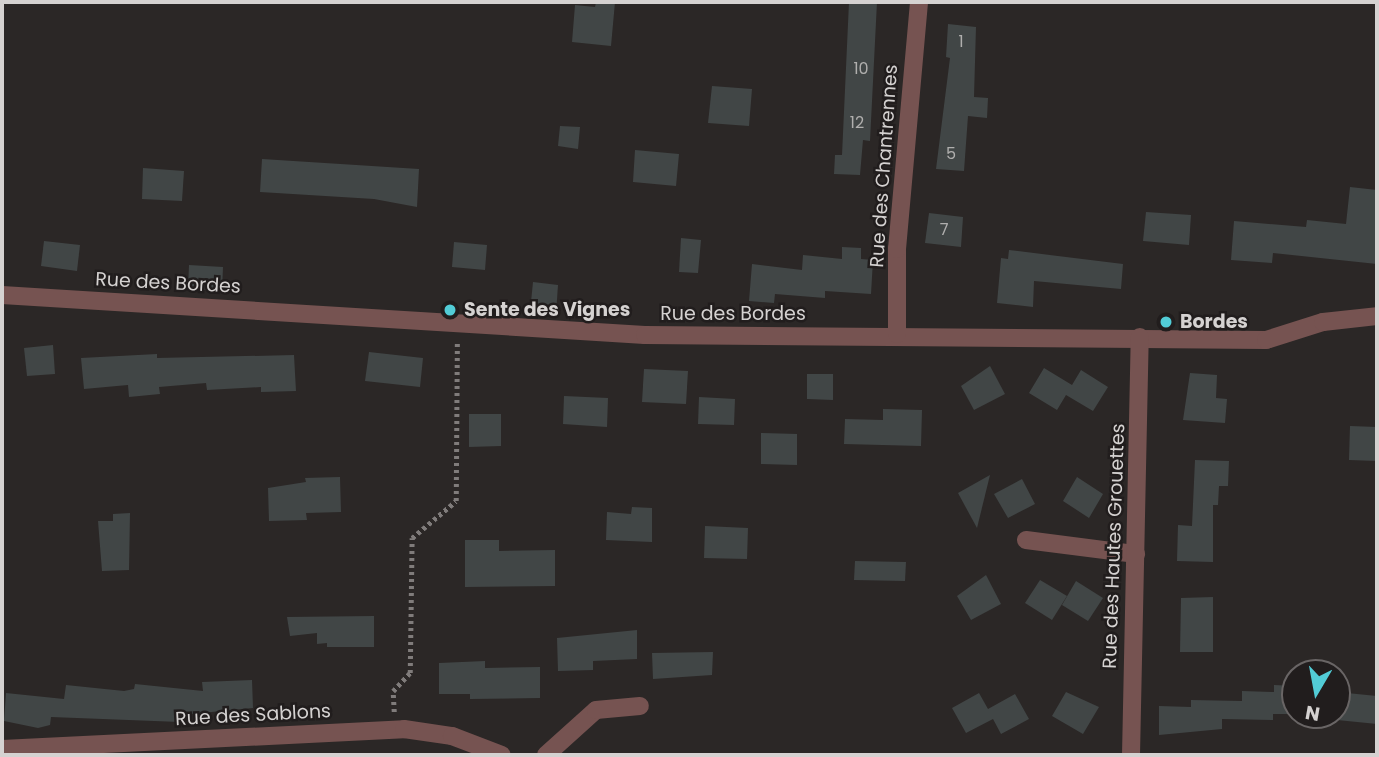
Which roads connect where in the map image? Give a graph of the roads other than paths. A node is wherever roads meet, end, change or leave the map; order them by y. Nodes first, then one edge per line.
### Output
1 (919, 2) edge
2 (2, 295) edge
3 (1377, 316) edge
4 (897, 334) junction
5 (1140, 337) junction
6 (1026, 540) dead end
7 (1136, 554) junction
8 (640, 706) dead end
9 (2, 748) edge
10 (502, 755) edge
11 (546, 755) edge
12 (1132, 755) edge

1 - 4 street, Rue des Chantrennes
2 - 4 street, Rue des Bordes
3 - 5 street, Rue des Bordes
4 - 5 street, Rue des Bordes
5 - 7 street, Rue des Hautes Grouettes
6 - 7 street
7 - 12 street, Rue des Hautes Grouettes
8 - 11 street
9 - 10 street, Rue des Sablons

